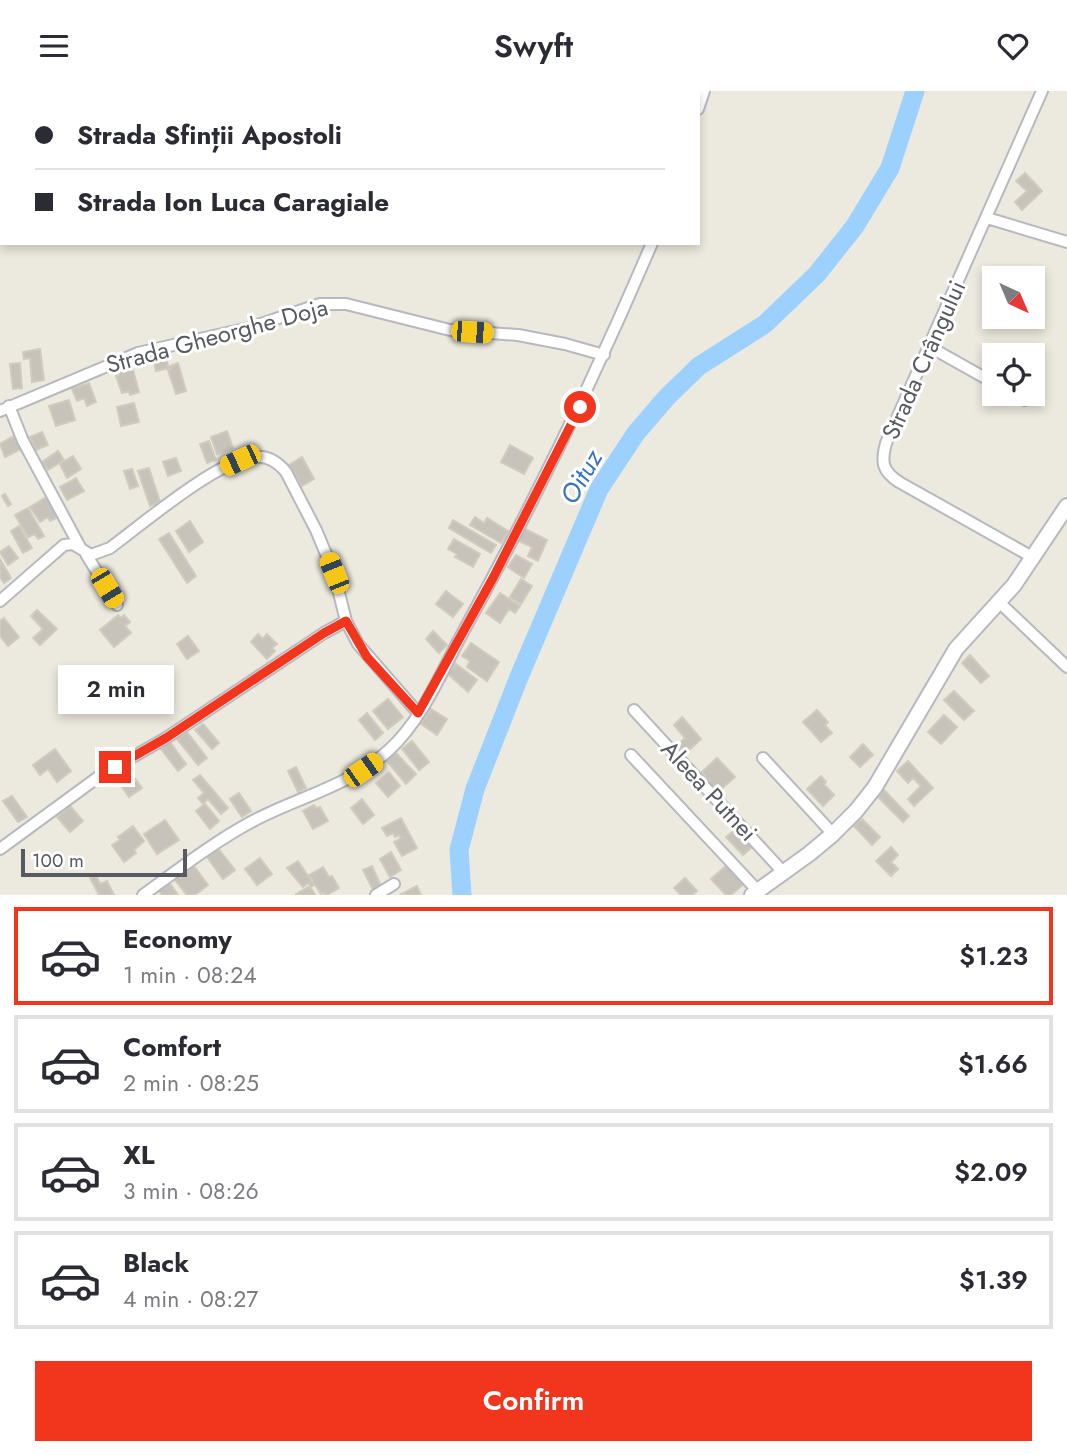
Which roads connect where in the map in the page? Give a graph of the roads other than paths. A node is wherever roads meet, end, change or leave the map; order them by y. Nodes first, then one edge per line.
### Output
1 (1042, 91) edge
2 (987, 218) junction
3 (1067, 242) edge
4 (651, 245) edge
5 (930, 347) junction
6 (604, 355) junction
7 (982, 376) edge
8 (5, 409) edge
9 (1067, 506) edge
10 (84, 552) junction
11 (1034, 558) junction
12 (0, 601) edge
13 (999, 602) junction
14 (117, 605) dead end
15 (346, 621) junction
16 (1067, 667) edge
17 (634, 710) dead end
18 (418, 713) junction
19 (631, 755) dead end
20 (763, 758) dead end
21 (833, 834) junction
22 (0, 849) edge
23 (784, 873) junction
24 (394, 884) dead end
25 (755, 893) edge
26 (143, 895) edge
27 (376, 895) edge

1 - 2 street, Strada Crângului
2 - 3 street
2 - 5 street, Strada Crângului
4 - 6 street
5 - 7 street
5 - 11 street, Strada Crângului
6 - 8 street, Strada Gheorghe Doja
6 - 18 street
8 - 10 street
9 - 11 street
10 - 12 street
10 - 14 street
10 - 15 street
11 - 13 street
13 - 16 street
13 - 21 street
15 - 18 street
15 - 22 street
17 - 23 street, Aleea Putnei
18 - 26 street
19 - 25 street
20 - 21 street
21 - 23 street
23 - 25 street
24 - 27 street

